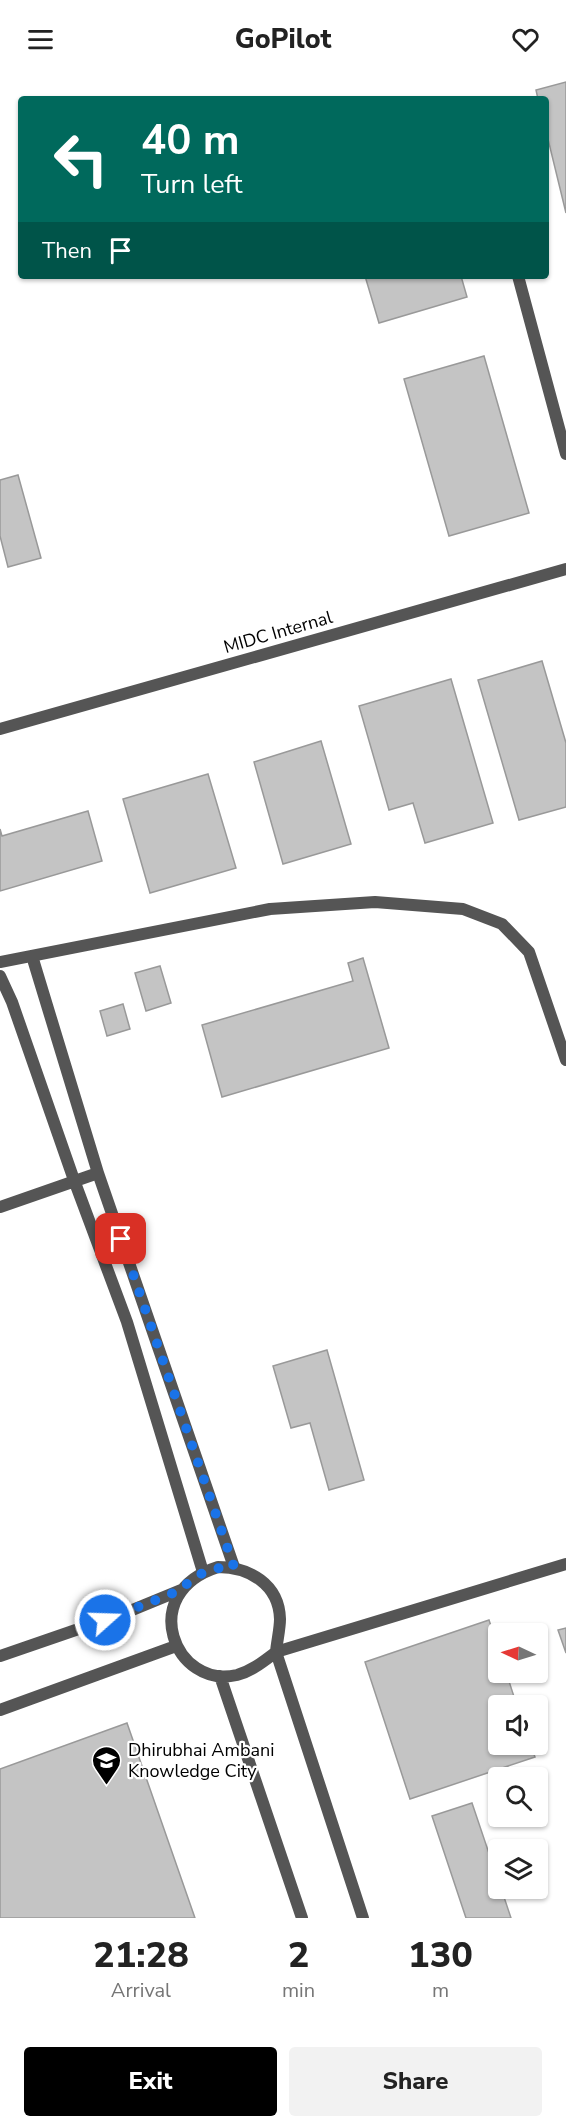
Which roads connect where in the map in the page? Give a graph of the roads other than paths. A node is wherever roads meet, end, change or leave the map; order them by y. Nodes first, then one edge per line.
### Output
1 (519, 279) edge
2 (566, 454) edge
3 (566, 569) edge
4 (0, 729) edge
5 (32, 956) junction
6 (0, 962) edge
7 (0, 976) edge
8 (566, 1060) edge
9 (98, 1173) junction
10 (74, 1180) junction
11 (0, 1207) edge
12 (566, 1564) edge
13 (234, 1567) junction
14 (203, 1572) junction
15 (181, 1590) junction
16 (177, 1646) junction
17 (276, 1652) junction
18 (0, 1656) edge
19 (220, 1676) junction
20 (0, 1710) edge
21 (302, 1918) edge
22 (363, 1918) edge

1 - 2 street
3 - 4 street, MIDC Internal
5 - 6 street
5 - 8 street
5 - 9 street
7 - 10 street
9 - 10 street
9 - 13 street
10 - 11 street
10 - 14 street
12 - 17 street
13 - 14 street
13 - 17 street
14 - 15 street
15 - 16 street
15 - 18 street
16 - 19 street
16 - 20 street
17 - 19 street
17 - 22 street
19 - 21 street

